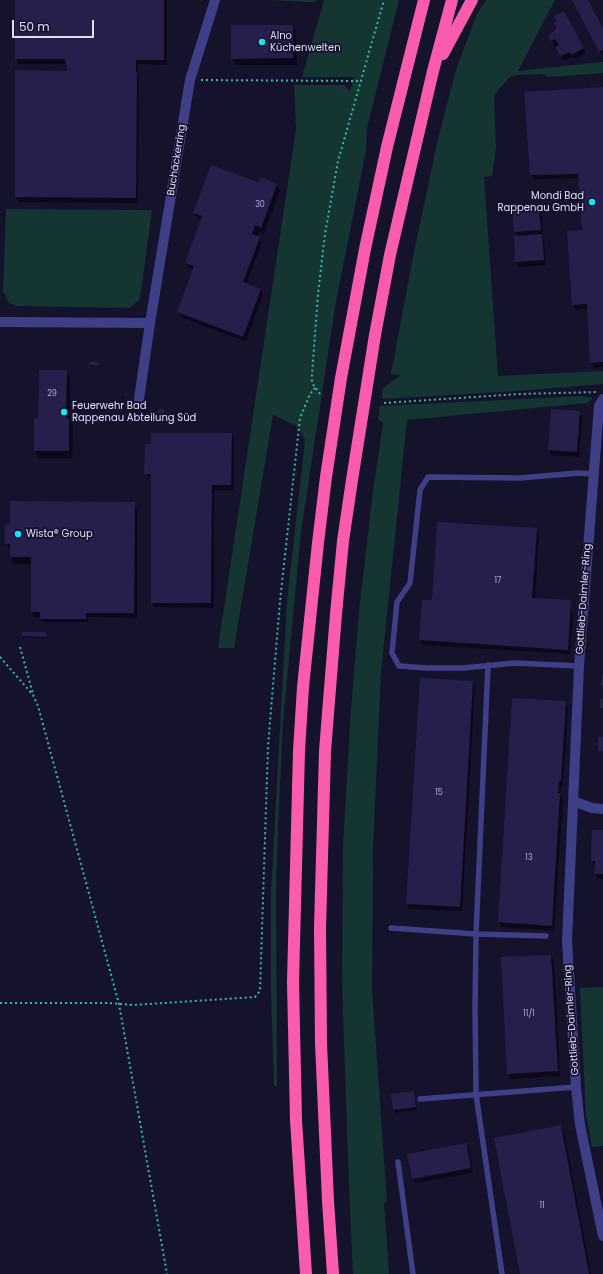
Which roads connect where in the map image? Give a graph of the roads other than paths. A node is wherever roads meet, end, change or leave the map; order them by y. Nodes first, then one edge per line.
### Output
1 (215, 0) edge
2 (424, 0) edge
3 (452, 0) edge
4 (472, 0) edge
5 (433, 71) junction
6 (0, 322) edge
7 (150, 323) junction
8 (140, 399) dead end
9 (603, 399) edge
10 (594, 474) junction
11 (488, 665) junction
12 (579, 666) junction
13 (573, 801) junction
14 (603, 809) edge
15 (391, 928) dead end
16 (476, 934) junction
17 (546, 936) dead end
18 (576, 1087) junction
19 (476, 1094) junction
20 (420, 1099) dead end
21 (398, 1162) dead end
22 (603, 1236) edge
23 (306, 1274) edge
24 (333, 1274) edge
25 (413, 1274) edge
26 (502, 1274) edge

1 - 7 street, Buchäckerring
2 - 23 highway
3 - 5 highway
4 - 5 highway
5 - 24 highway
6 - 7 street
7 - 8 street, Buchäckerring
9 - 10 street, Gottlieb-Daimler-Ring
10 - 11 lane
10 - 12 street, Gottlieb-Daimler-Ring
11 - 12 lane
11 - 16 lane
12 - 13 street, Gottlieb-Daimler-Ring
13 - 14 street
13 - 18 street, Gottlieb-Daimler-Ring
15 - 16 lane
16 - 17 lane
16 - 19 lane
18 - 19 lane
18 - 22 street, Gottlieb-Daimler-Ring
19 - 20 lane
19 - 26 lane
21 - 25 lane

